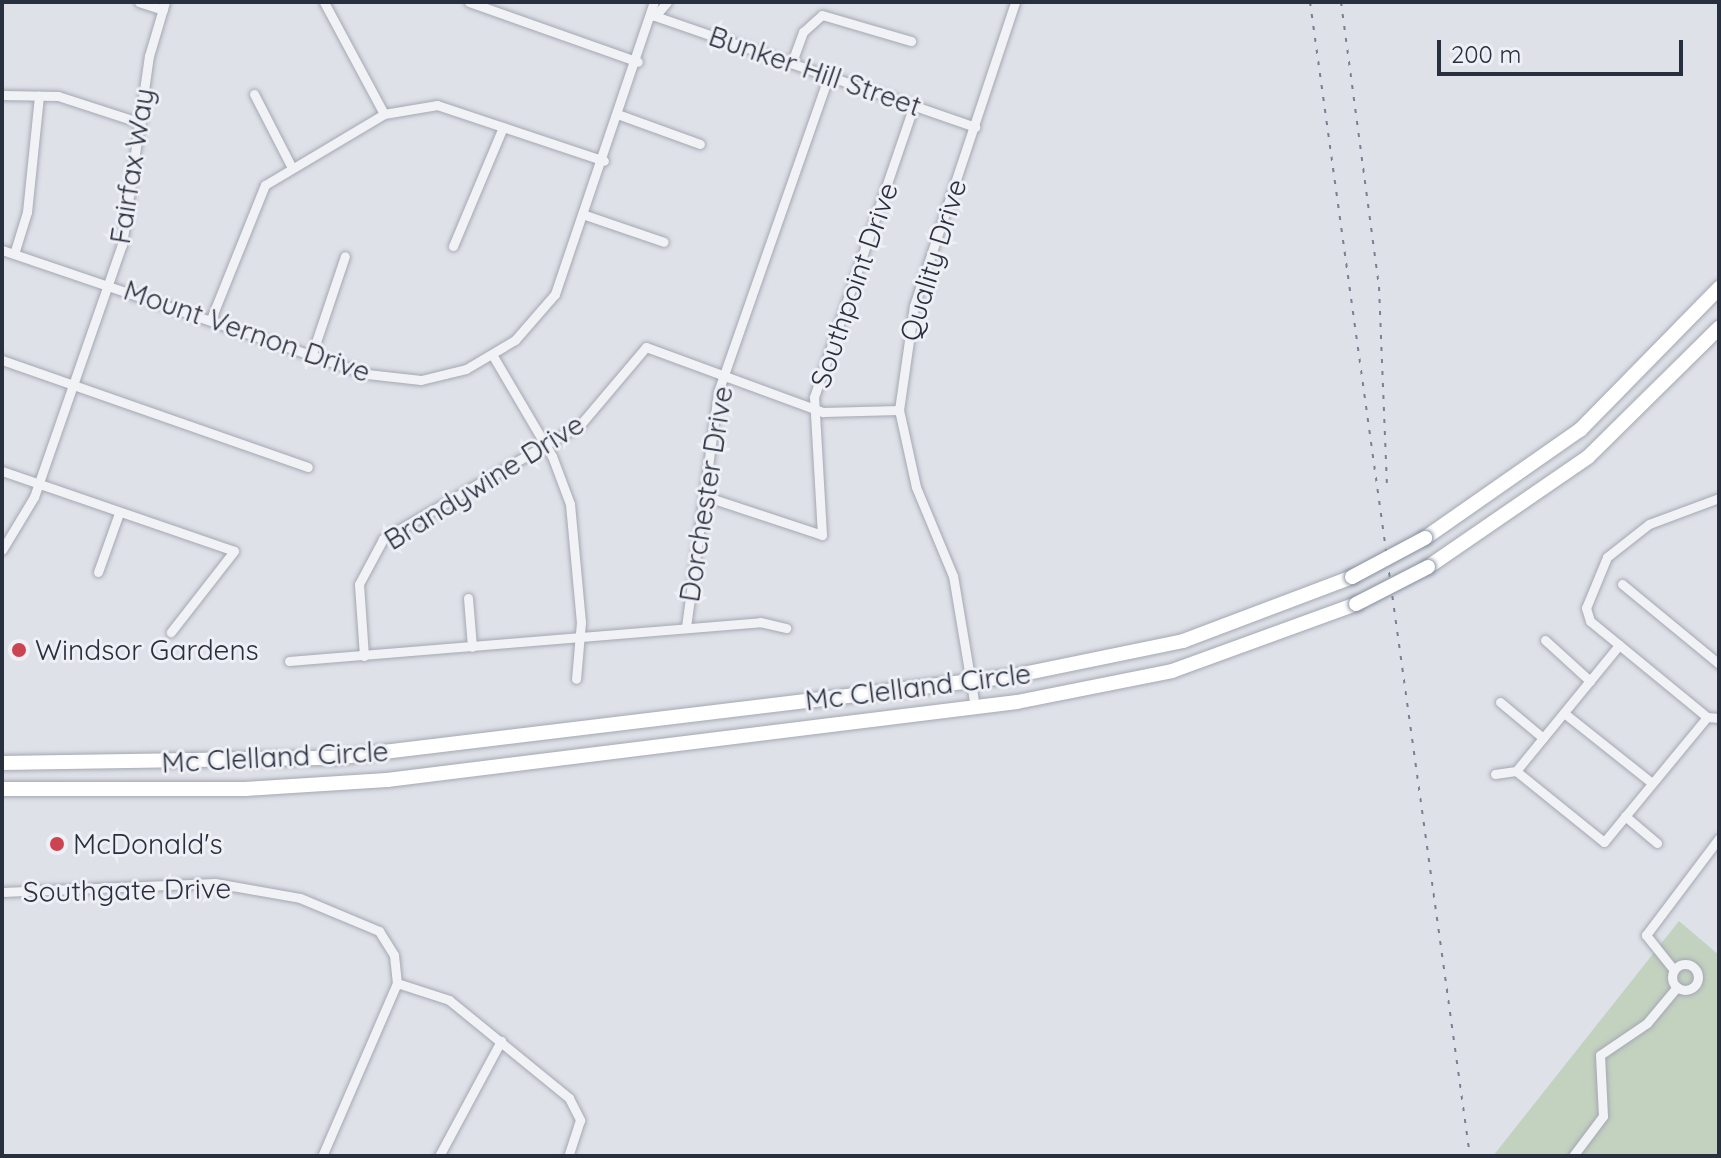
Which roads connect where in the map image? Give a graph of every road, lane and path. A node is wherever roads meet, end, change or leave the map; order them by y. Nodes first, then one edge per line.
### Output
1 (139, 2) edge
2 (324, 2) edge
3 (469, 2) edge
4 (654, 2) edge
5 (667, 2) edge
6 (1015, 2) edge
7 (164, 6) edge
8 (655, 16) junction
9 (911, 41) dead end
10 (638, 62) junction
11 (792, 62) junction
12 (829, 75) junction
13 (254, 94) dead end
14 (2, 95) edge
15 (39, 96) junction
16 (914, 105) junction
17 (384, 114) junction
18 (620, 115) junction
19 (141, 123) junction
20 (503, 127) junction
21 (975, 127) junction
22 (700, 144) dead end
23 (604, 161) junction
24 (290, 164) junction
25 (585, 215) junction
26 (664, 242) dead end
27 (453, 246) dead end
28 (2, 250) edge
29 (14, 254) junction
30 (345, 256) dead end
31 (109, 284) junction
32 (1719, 288) edge
33 (211, 319) junction
34 (1719, 328) edge
35 (312, 354) junction
36 (493, 356) junction
37 (2, 360) edge
38 (724, 377) junction
39 (73, 386) junction
40 (814, 409) junction
41 (899, 410) junction
42 (545, 445) junction
43 (308, 467) dead end
44 (2, 471) edge
45 (38, 485) junction
46 (704, 496) junction
47 (1719, 498) edge
48 (119, 513) junction
49 (2, 550) edge
50 (98, 572) dead end
51 (1622, 584) dead end
52 (468, 598) dead end
53 (686, 627) junction
54 (786, 628) dead end
55 (171, 632) dead end
56 (580, 638) junction
57 (1545, 640) dead end
58 (1619, 645) junction
59 (472, 647) junction
60 (364, 656) junction
61 (289, 661) dead end
62 (1719, 664) edge
63 (576, 679) dead end
64 (972, 681) junction
65 (1590, 681) junction
66 (1500, 702) dead end
67 (975, 707) junction
68 (1564, 713) junction
69 (1707, 717) junction
70 (1719, 718) edge
71 (1543, 738) junction
72 (2, 763) edge
73 (1516, 771) junction
74 (1495, 774) dead end
75 (1652, 783) junction
76 (2, 789) edge
77 (1625, 816) junction
78 (1719, 838) edge
79 (1657, 843) dead end
80 (2, 892) edge
81 (1674, 970) junction
82 (397, 983) junction
83 (1677, 987) junction
84 (501, 1041) junction
85 (322, 1156) edge
86 (439, 1156) edge
87 (568, 1156) edge
88 (1573, 1156) edge

1 - 7 street
2 - 17 street
3 - 10 street
4 - 8 street, Mount Vernon Drive
5 - 8 street, Mount Vernon Drive
6 - 21 street, Quality Drive
7 - 19 street, Fairfax Way
8 - 10 street, Mount Vernon Drive
8 - 11 street, Bunker Hill Street
9 - 11 street
10 - 18 street, Mount Vernon Drive
11 - 12 street, Bunker Hill Street
12 - 16 street, Bunker Hill Street
12 - 38 street, Dorchester Drive
13 - 24 street
14 - 15 street
15 - 19 street
15 - 29 street
16 - 21 street, Bunker Hill Street
16 - 40 street, Southpoint Drive
17 - 20 street
17 - 24 street
18 - 22 street
18 - 23 street, Mount Vernon Drive
19 - 31 street, Fairfax Way
20 - 23 street
20 - 27 street
21 - 41 street, Quality Drive
23 - 25 street, Mount Vernon Drive
24 - 33 street
25 - 26 street
25 - 36 street, Mount Vernon Drive
28 - 29 street, Mount Vernon Drive
29 - 31 street, Mount Vernon Drive
30 - 35 street
31 - 33 street, Mount Vernon Drive
31 - 39 street, Fairfax Way
32 - 64 highway, Mc Clelland Circle, bridge
33 - 35 street, Mount Vernon Drive
34 - 67 highway, Mc Clelland Circle, bridge
35 - 36 street, Mount Vernon Drive
36 - 42 street
37 - 39 street
38 - 40 street, Brandywine Drive
38 - 42 street, Brandywine Drive
38 - 46 street, Dorchester Drive
39 - 43 street
39 - 45 street, Fairfax Way
40 - 41 street, Brandywine Drive
40 - 46 street, Southpoint Drive
41 - 64 street, Quality Drive
42 - 56 street
42 - 60 street, Brandywine Drive
44 - 45 street
45 - 48 street
45 - 49 street, Fairfax Way
46 - 53 street, Dorchester Drive
47 - 58 street
48 - 50 street
48 - 55 street
51 - 62 street
52 - 59 street
53 - 54 street
53 - 56 street, Dorchester Drive
56 - 59 street, Dorchester Drive
56 - 63 street
57 - 65 street
58 - 65 street
58 - 69 street
59 - 60 street, Dorchester Drive
60 - 61 street, Dorchester Drive
64 - 67 street, Quality Drive
64 - 72 highway, Mc Clelland Circle
65 - 68 street
66 - 71 street
67 - 76 highway, Mc Clelland Circle
68 - 71 street
68 - 75 street
69 - 70 street
69 - 75 street
71 - 73 street
73 - 74 street
73 - 77 street
75 - 77 street
77 - 79 street
78 - 81 street
80 - 82 street, Southgate Drive
81 - 83 street
81 - 83 street
82 - 84 street
82 - 85 street
83 - 88 street
84 - 86 street
84 - 87 street

